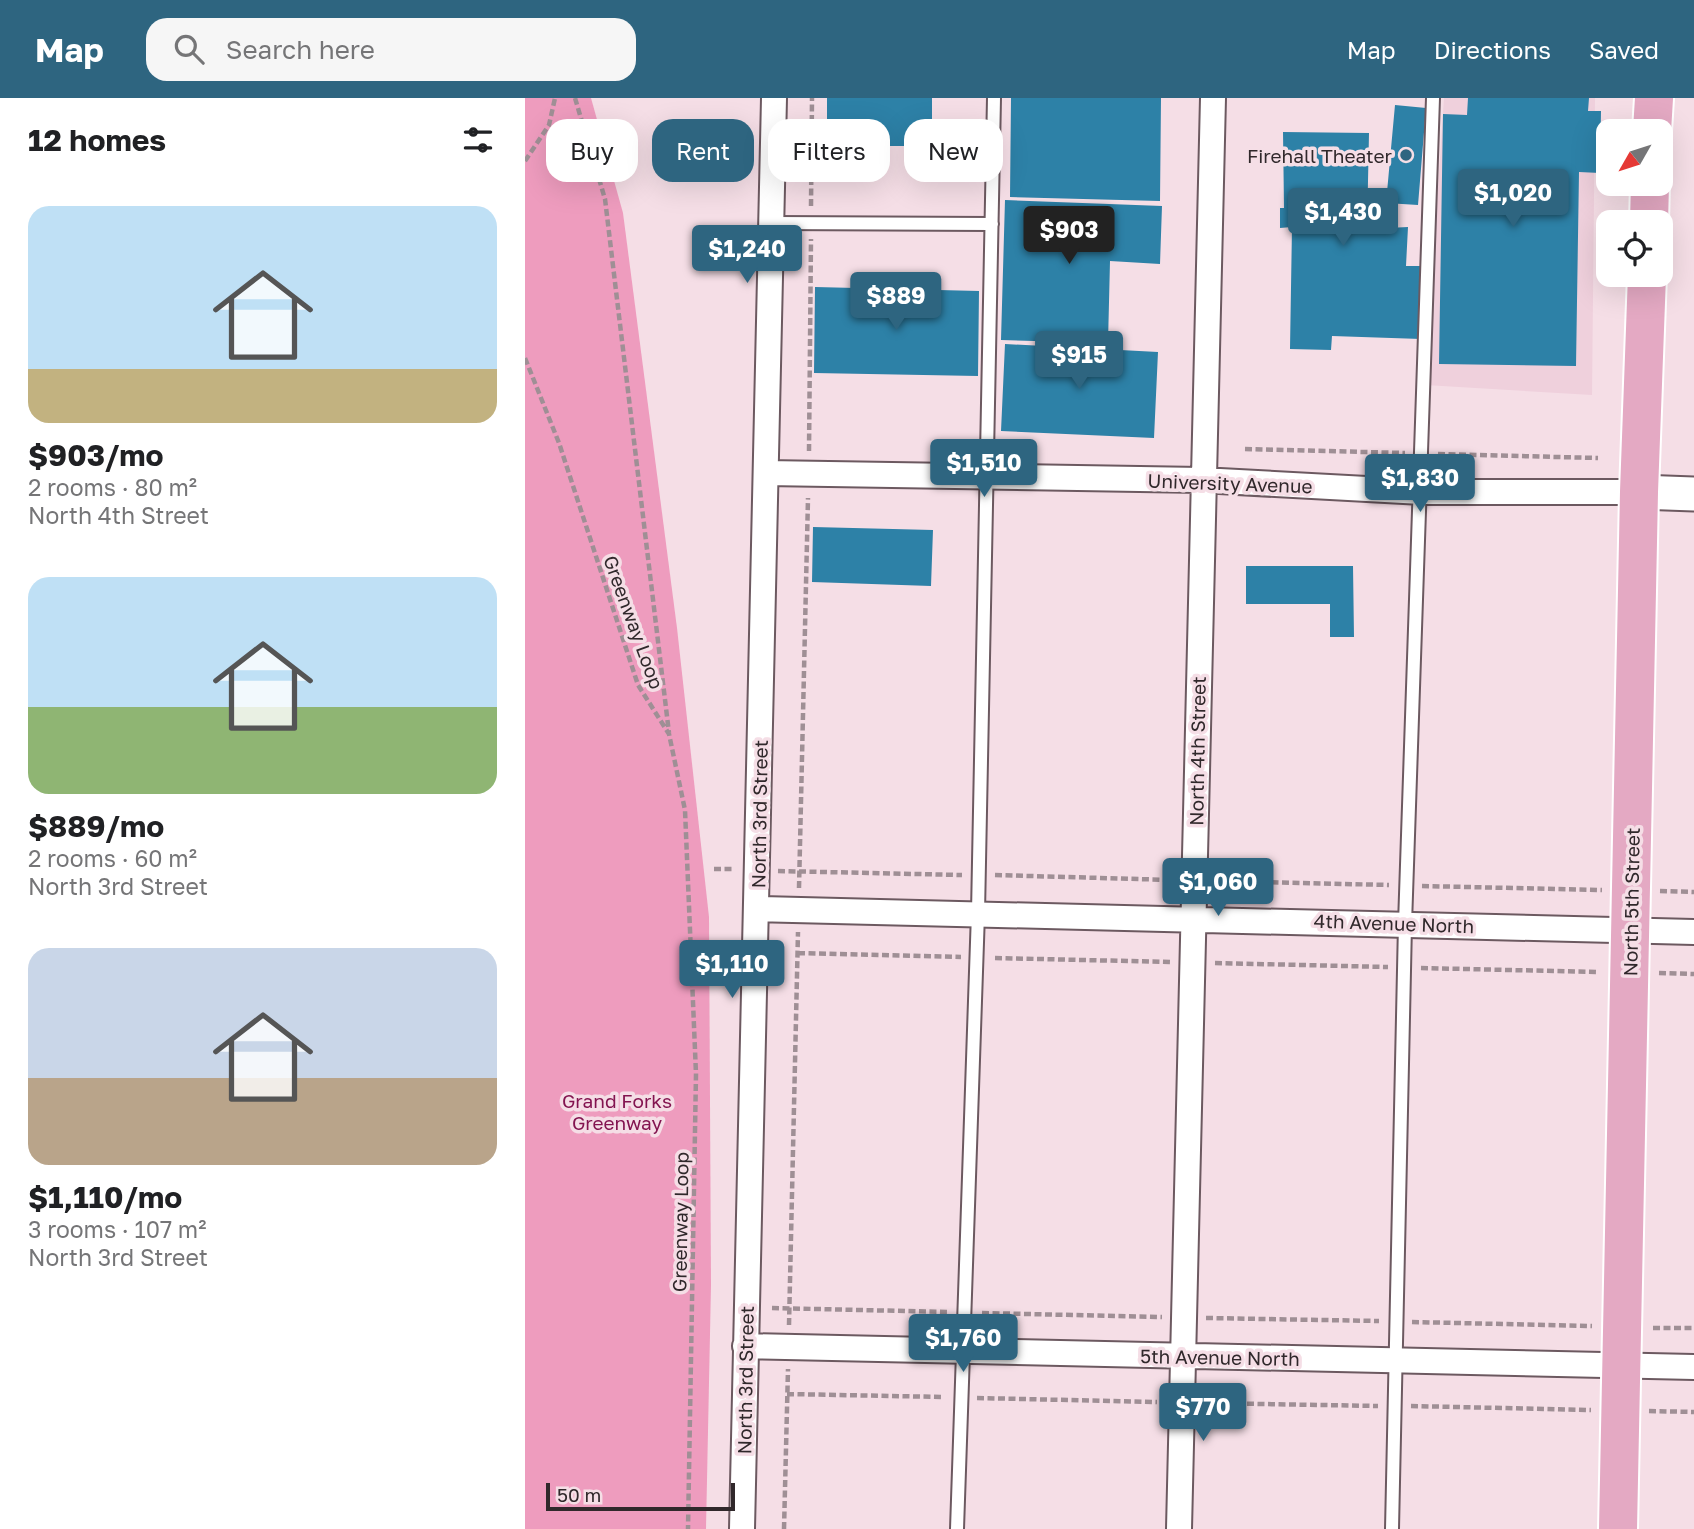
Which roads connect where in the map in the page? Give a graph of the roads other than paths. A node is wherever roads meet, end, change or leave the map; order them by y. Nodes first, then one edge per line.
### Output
1 (774, 98) edge
2 (994, 98) edge
3 (1213, 98) edge
4 (1433, 98) edge
5 (1654, 98) edge
6 (1653, 119) edge
7 (772, 223) junction
8 (992, 224) junction
9 (1647, 287) edge
10 (766, 473) junction
11 (986, 476) junction
12 (1202, 480) junction
13 (1422, 492) junction
14 (1639, 492) junction
15 (1694, 494) edge
16 (757, 909) junction
17 (978, 913) junction
18 (1195, 917) junction
19 (1405, 923) junction
20 (1630, 930) junction
21 (1694, 932) edge
22 (745, 1346) junction
23 (962, 1351) junction
24 (1182, 1356) junction
25 (1394, 1360) junction
26 (1622, 1365) junction
27 (1694, 1367) edge
28 (742, 1529) edge
29 (957, 1529) edge
30 (1178, 1529) edge
31 (1392, 1529) edge
32 (1618, 1529) edge

1 - 7 street, North 3rd Street
2 - 8 lane
3 - 12 street, North 4th Street
4 - 13 lane
5 - 6 main road
7 - 8 lane
7 - 10 street, North 3rd Street
8 - 11 lane
9 - 14 main road, North 5th Street
10 - 11 street, University Avenue
10 - 16 street, North 3rd Street
11 - 12 street, University Avenue
11 - 17 lane
12 - 13 street, University Avenue
12 - 18 street, North 4th Street
13 - 14 street, University Avenue
13 - 19 lane
14 - 15 street, University Avenue
14 - 20 main road, North 5th Street
16 - 17 street, 4th Avenue North
16 - 22 street, North 3rd Street
17 - 18 street, 4th Avenue North
17 - 23 lane
18 - 19 street, 4th Avenue North
18 - 24 street, North 4th Street
19 - 20 street, 4th Avenue North
19 - 25 lane
20 - 21 street, 4th Avenue North
20 - 26 main road, North 5th Street
22 - 23 street, 5th Avenue North
22 - 28 street, North 3rd Street
23 - 24 street, 5th Avenue North
23 - 29 lane
24 - 25 street, 5th Avenue North
24 - 30 street, North 4th Street
25 - 26 street, 5th Avenue North
25 - 31 lane
26 - 27 street, 5th Avenue North
26 - 32 main road, North 5th Street

